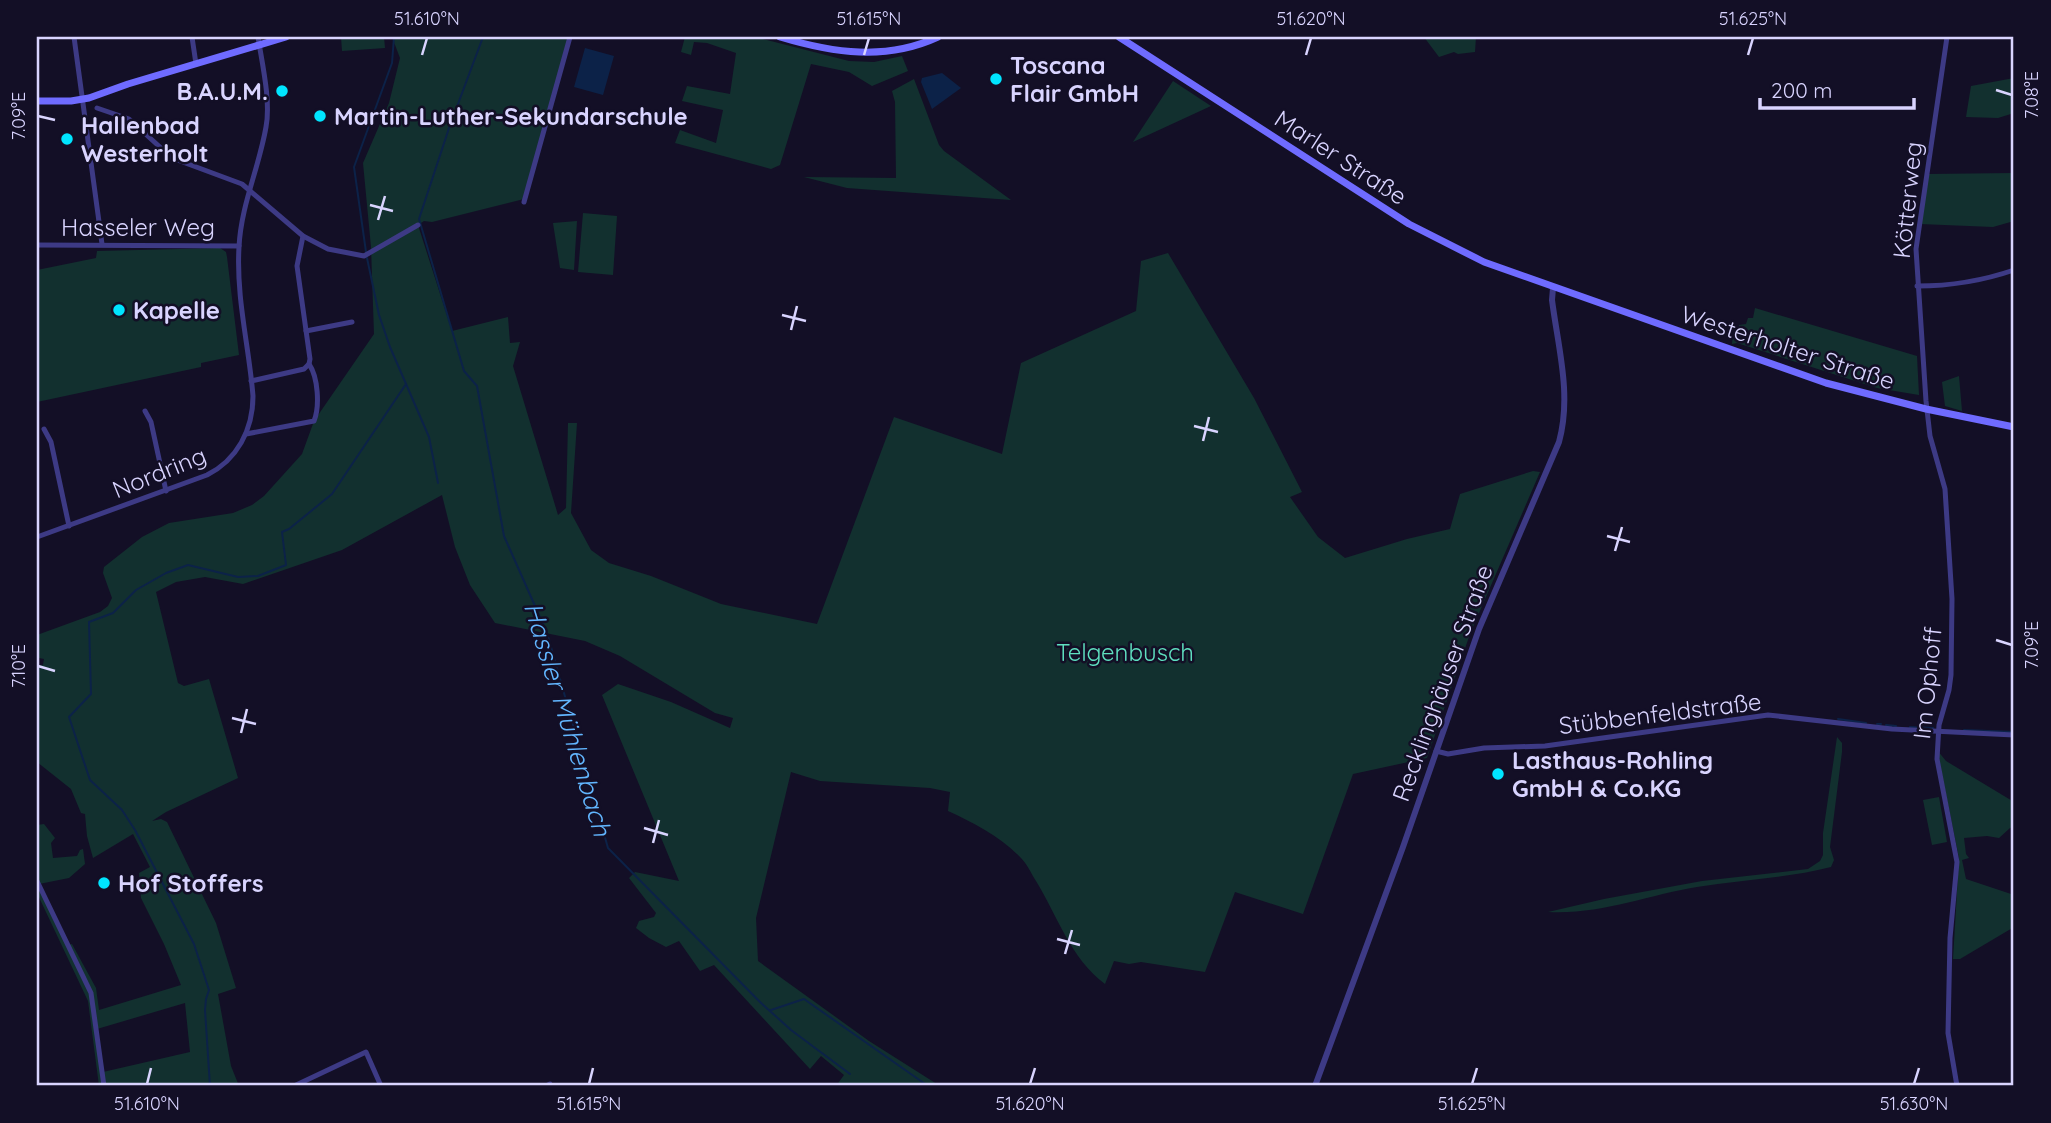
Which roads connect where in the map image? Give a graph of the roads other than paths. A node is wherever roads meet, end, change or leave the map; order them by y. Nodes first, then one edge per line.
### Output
1 (74, 37) edge
2 (192, 37) edge
3 (286, 37) edge
4 (570, 37) edge
5 (780, 37) edge
6 (938, 37) edge
7 (1119, 37) edge
8 (1947, 37) edge
9 (258, 41) edge
10 (196, 64) junction
11 (82, 100) junction
12 (37, 101) edge
13 (97, 108) dead end
14 (249, 190) junction
15 (524, 202) dead end
16 (418, 225) dead end
17 (303, 236) junction
18 (37, 237) edge
19 (102, 244) junction
20 (38, 245) edge
21 (239, 246) junction
22 (2014, 270) edge
23 (1917, 286) junction
24 (1553, 288) junction
25 (352, 322) dead end
26 (306, 331) junction
27 (309, 364) junction
28 (251, 381) junction
29 (1927, 410) junction
30 (145, 411) dead end
31 (2014, 427) edge
32 (44, 429) dead end
33 (246, 434) junction
34 (166, 491) junction
35 (69, 526) junction
36 (37, 537) edge
37 (1938, 731) junction
38 (2014, 735) edge
39 (1436, 751) junction
40 (37, 881) edge
41 (104, 1086) edge
42 (294, 1086) edge
43 (381, 1086) edge
44 (1315, 1086) edge
45 (1956, 1086) edge

1 - 11 street
2 - 10 street
3 - 9 main road
4 - 15 street
5 - 6 main road
7 - 24 main road, Marler Straße
8 - 23 street, Kötterweg
9 - 10 main road
9 - 14 street, Nordring
10 - 11 main road
11 - 12 main road
11 - 19 street
13 - 14 street
14 - 17 street
14 - 21 street, Nordring
16 - 17 street
17 - 26 street
18 - 20 street
19 - 20 street, Hasseler Weg
19 - 21 street, Hasseler Weg
21 - 28 street, Nordring
22 - 23 street
23 - 29 street, Kötterweg
24 - 29 main road, Westerholter Straße
24 - 39 street, Recklinghäuser Straße
25 - 26 street
26 - 27 street
27 - 28 street
27 - 33 street
28 - 33 street, Nordring
29 - 31 main road, Westerholter Straße
29 - 37 street, Im Ophoff
30 - 34 street
32 - 35 street
33 - 34 street, Nordring
34 - 35 street, Nordring
35 - 36 street, Nordring
37 - 38 street, Stübbenfeldstraße
37 - 39 street, Stübbenfeldstraße
37 - 45 street, Im Ophoff
39 - 44 street, Recklinghäuser Straße
40 - 41 street
42 - 43 street

